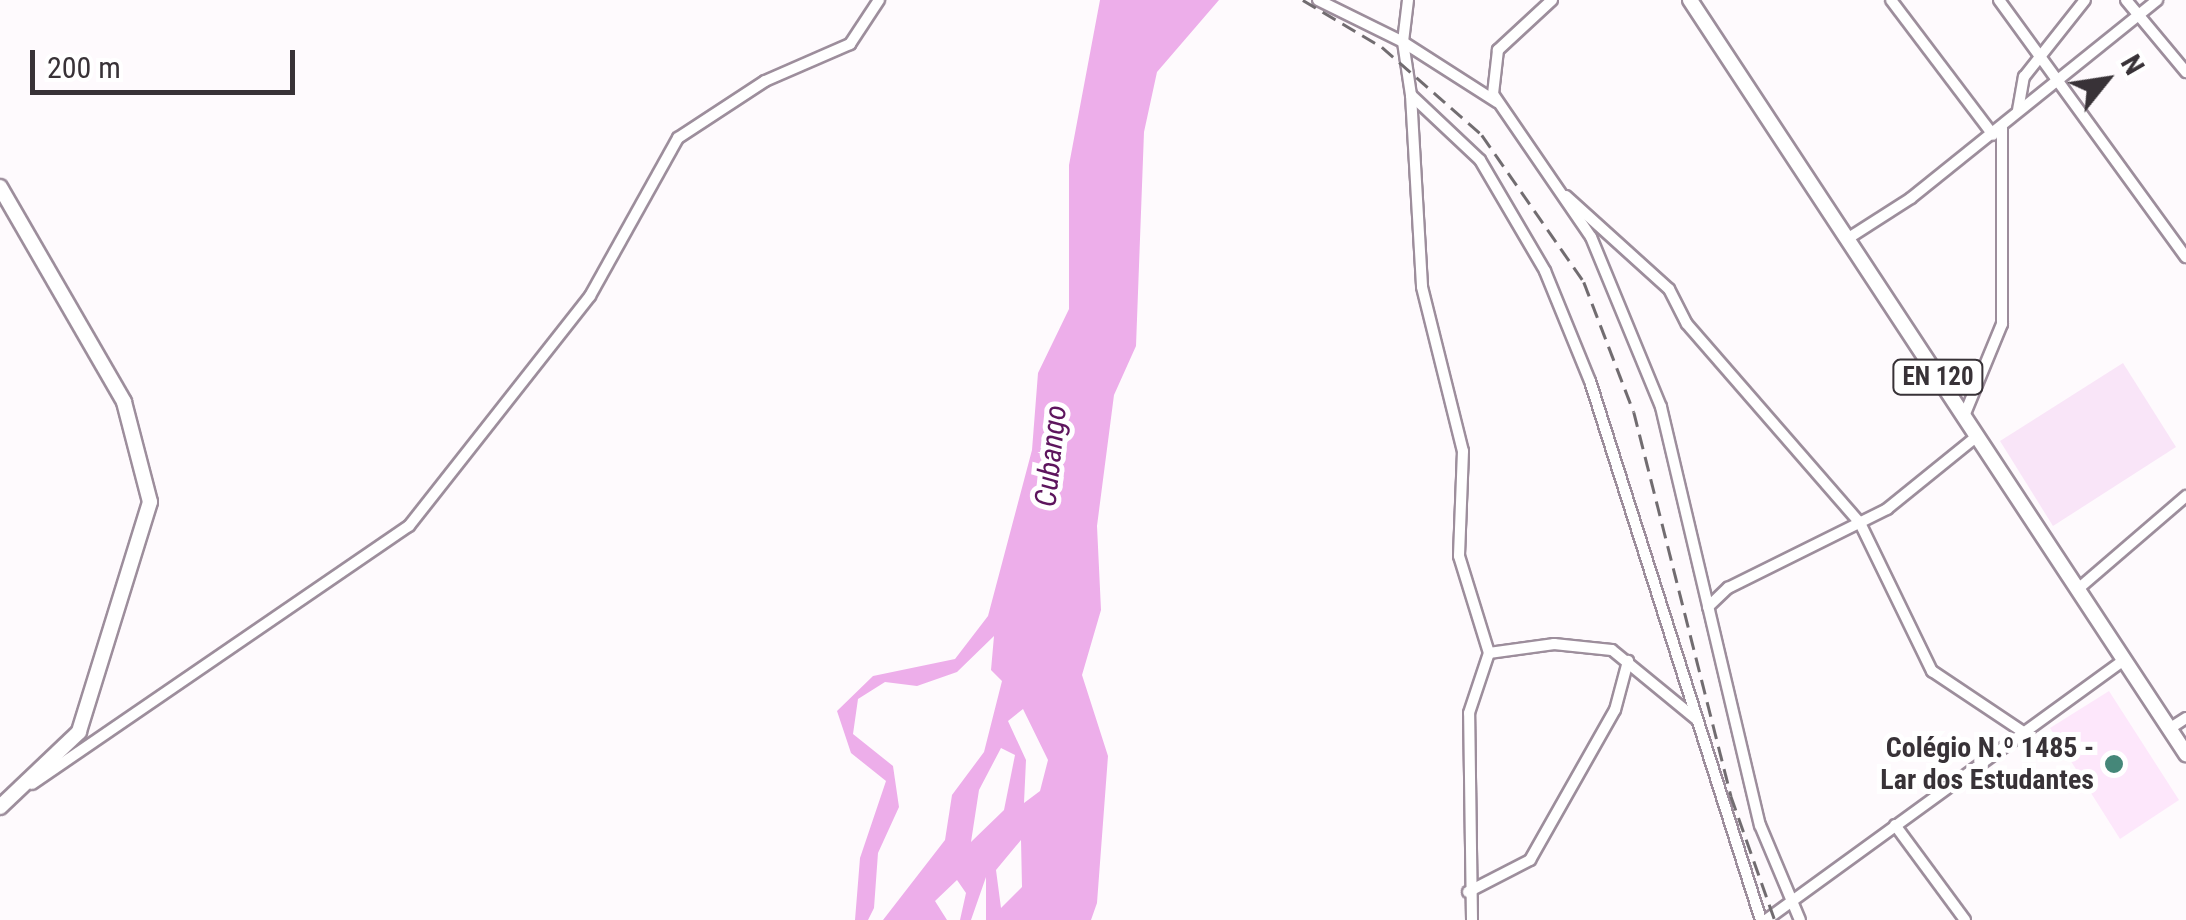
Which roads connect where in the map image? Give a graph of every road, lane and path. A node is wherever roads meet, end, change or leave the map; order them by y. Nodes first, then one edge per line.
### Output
1 (879, 0) edge
2 (1318, 0) edge
3 (1408, 0) edge
4 (1552, 0) edge
5 (1690, 0) edge
6 (1891, 0) edge
7 (1999, 0) edge
8 (2085, 0) edge
9 (2126, 0) edge
10 (2156, 0) edge
11 (2139, 15) junction
12 (1404, 42) junction
13 (2043, 54) junction
14 (2186, 72) edge
15 (2061, 80) junction
16 (1412, 96) junction
17 (1498, 103) junction
18 (2018, 110) junction
19 (1998, 132) junction
20 (0, 187) edge
21 (1563, 194) junction
22 (1847, 239) junction
23 (2186, 257) edge
24 (1964, 416) junction
25 (1977, 436) junction
26 (2186, 496) edge
27 (1860, 523) junction
28 (2078, 589) junction
29 (1708, 608) junction
30 (1489, 653) junction
31 (2124, 660) junction
32 (1628, 661) junction
33 (2186, 718) edge
34 (1698, 720) junction
35 (2169, 729) junction
36 (2023, 732) junction
37 (2186, 754) edge
38 (32, 784) junction
39 (0, 807) edge
40 (1895, 825) junction
41 (1468, 892) junction
42 (1791, 906) junction
43 (1472, 920) edge
44 (1764, 920) edge
45 (1800, 920) edge
46 (1965, 920) edge

1 - 38 street
2 - 12 street
3 - 12 street
4 - 17 street
5 - 22 main road, EN 120
6 - 19 street
7 - 13 street
8 - 13 street
9 - 11 street
10 - 11 street
11 - 14 street
11 - 15 street
12 - 16 street
12 - 17 street
13 - 15 street
13 - 18 street
15 - 18 street
15 - 23 street
16 - 30 street
16 - 34 street
17 - 21 street
18 - 19 street
19 - 22 street
19 - 24 street
20 - 38 main road
21 - 27 street
21 - 29 street
22 - 24 main road, EN 120
24 - 25 main road, EN 120
25 - 27 street
25 - 28 main road, EN 120
26 - 28 street
27 - 29 street
27 - 36 street
28 - 31 main road, EN 120
29 - 42 street
30 - 32 street
30 - 41 street
31 - 35 main road, EN 120
31 - 36 street
32 - 34 street
32 - 41 street
33 - 35 street
34 - 44 street
35 - 37 main road, EN 120
36 - 40 street
38 - 39 main road
40 - 42 street
40 - 46 street
41 - 43 street
42 - 44 street
42 - 45 street

